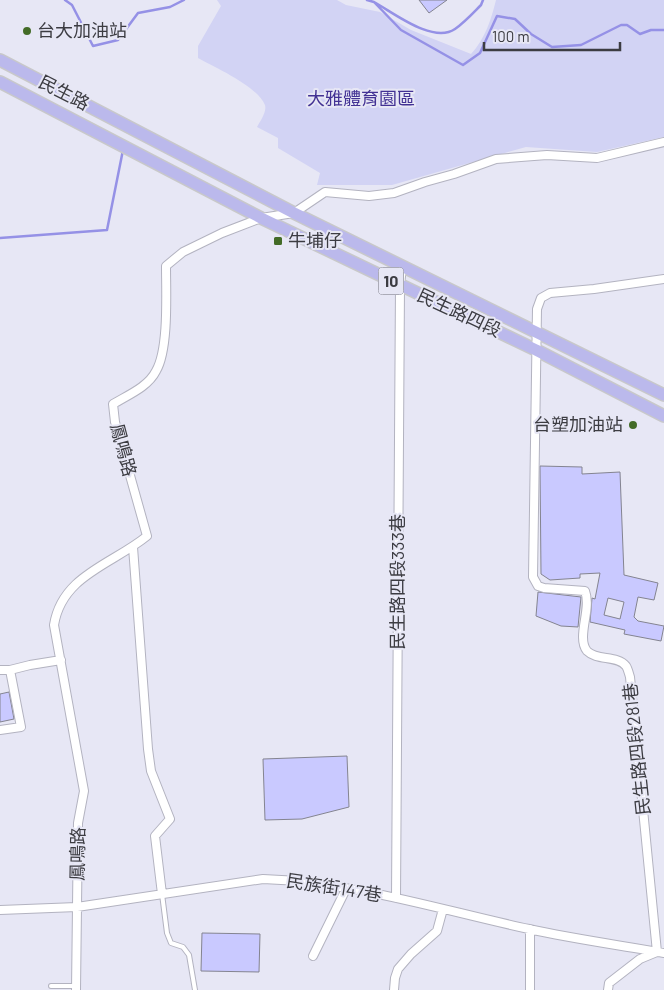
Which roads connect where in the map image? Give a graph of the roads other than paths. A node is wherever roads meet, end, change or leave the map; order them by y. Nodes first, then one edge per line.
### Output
1 (0, 60) edge
2 (0, 82) edge
3 (128, 125) joint
4 (664, 142) edge
5 (120, 143) joint
6 (294, 212) junction
7 (261, 218) junction
8 (402, 266) junction
9 (664, 279) edge
10 (400, 286) junction
11 (537, 332) junction
12 (536, 350) junction
13 (664, 395) edge
14 (664, 416) edge
15 (133, 547) junction
16 (62, 660) junction
17 (0, 670) edge
18 (10, 670) junction
19 (0, 730) edge
20 (346, 889) junction
21 (162, 894) junction
22 (396, 898) junction
23 (77, 907) junction
24 (443, 909) junction
25 (0, 910) edge
26 (530, 929) junction
27 (661, 953) edge
28 (313, 956) dead end
29 (51, 986) dead end
30 (76, 988) edge
31 (195, 990) edge
32 (394, 990) edge
33 (530, 990) edge
34 (608, 990) edge

1 - 3 main road, 民生路 / 10
2 - 5 main road, 民生路 / 10
3 - 6 main road, 民生路四段 / 10
4 - 6 street
5 - 7 main road, 民生路四段 / 10
6 - 7 street, 鳳鳴路
6 - 8 main road, 民生路四段 / 10
7 - 10 main road, 民生路四段 / 10
7 - 15 street, 鳳鳴路
8 - 10 street, 民生路四段333巷
8 - 11 main road, 民生路四段 / 10
9 - 11 street
10 - 12 main road, 民生路四段 / 10
10 - 22 street, 民生路四段333巷
11 - 12 street
11 - 13 main road, 民生路四段 / 10
12 - 14 main road, 民生路四段 / 10
12 - 27 street, 民生路四段281巷
15 - 16 street, 鳳鳴路
15 - 21 street
16 - 18 street
16 - 23 street, 鳳鳴路
17 - 18 street
18 - 19 street
20 - 21 street, 民族街147巷
20 - 22 street, 民族街147巷
20 - 28 street
21 - 23 street, 民族街147巷
21 - 31 lane
22 - 24 street, 民族街147巷
23 - 25 street, 民族街147巷
23 - 30 street, 鳳鳴路
24 - 26 street, 民族街147巷
24 - 32 street
26 - 27 street, 民族街147巷
26 - 33 street
27 - 34 street
29 - 30 lane

